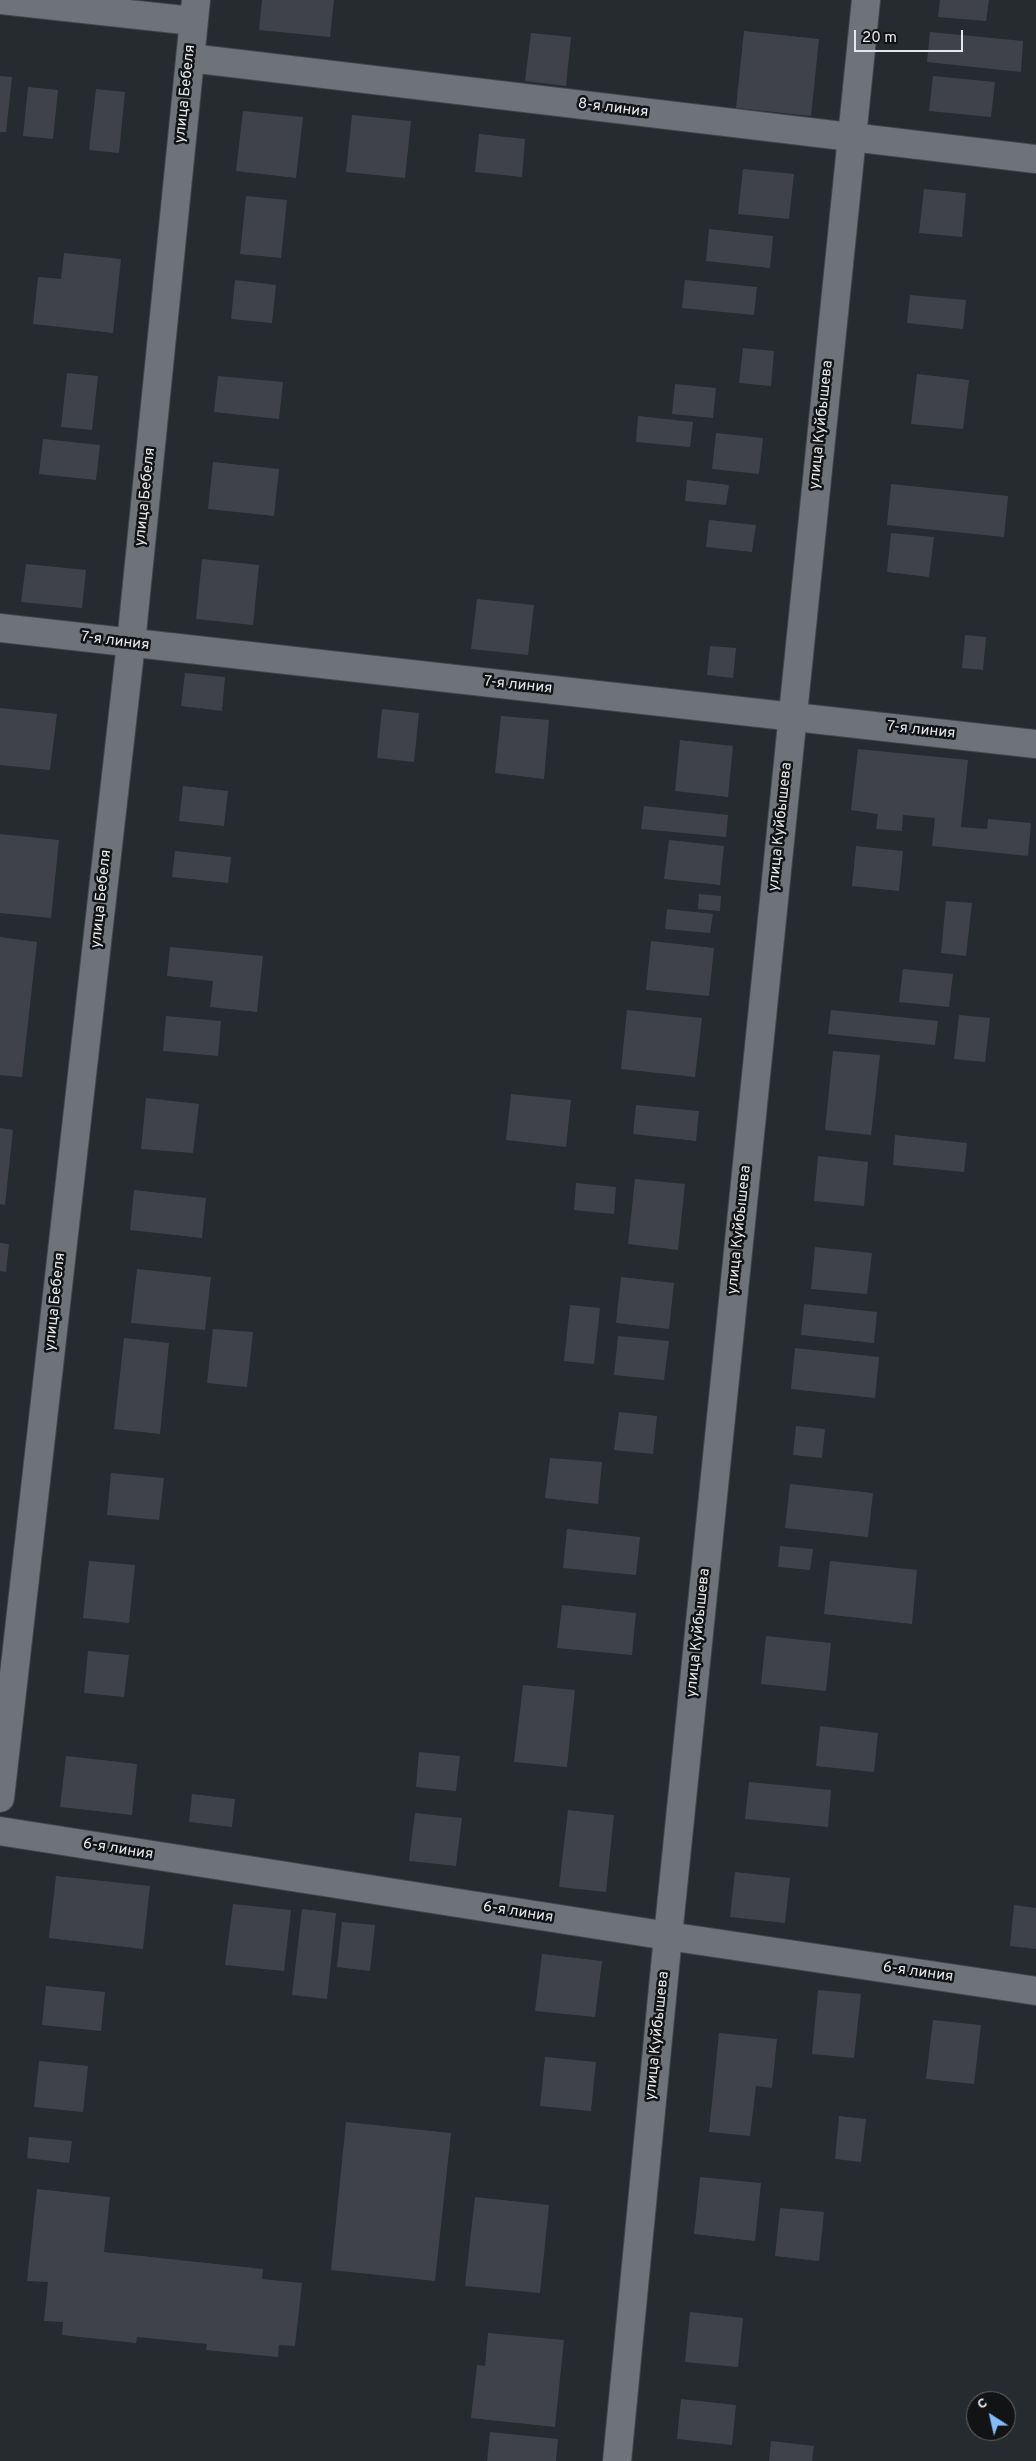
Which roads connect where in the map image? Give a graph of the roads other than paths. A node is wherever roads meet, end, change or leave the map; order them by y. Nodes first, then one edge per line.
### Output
1 (0, 0) edge
2 (866, 0) edge
3 (194, 10) edge
4 (190, 58) junction
5 (852, 137) junction
6 (1036, 159) edge
7 (0, 628) edge
8 (131, 644) junction
9 (792, 716) junction
10 (1036, 744) edge
11 (0, 1798) edge
12 (0, 1832) edge
13 (668, 1936) junction
14 (1036, 1991) edge
15 (617, 2461) edge

1 - 3 street
2 - 5 street, улица Куйбышева
3 - 4 street, улица Бебеля
4 - 5 street, 8-я линия
4 - 8 street, улица Бебеля
5 - 6 street, 8-я линия
5 - 9 street, улица Куйбышева
7 - 8 street, 7-я линия
8 - 9 street, 7-я линия
8 - 11 street, улица Бебеля
9 - 10 street, 7-я линия
9 - 13 street, улица Куйбышева
12 - 13 street, 6-я линия
13 - 14 street, 6-я линия
13 - 15 street, улица Куйбышева

